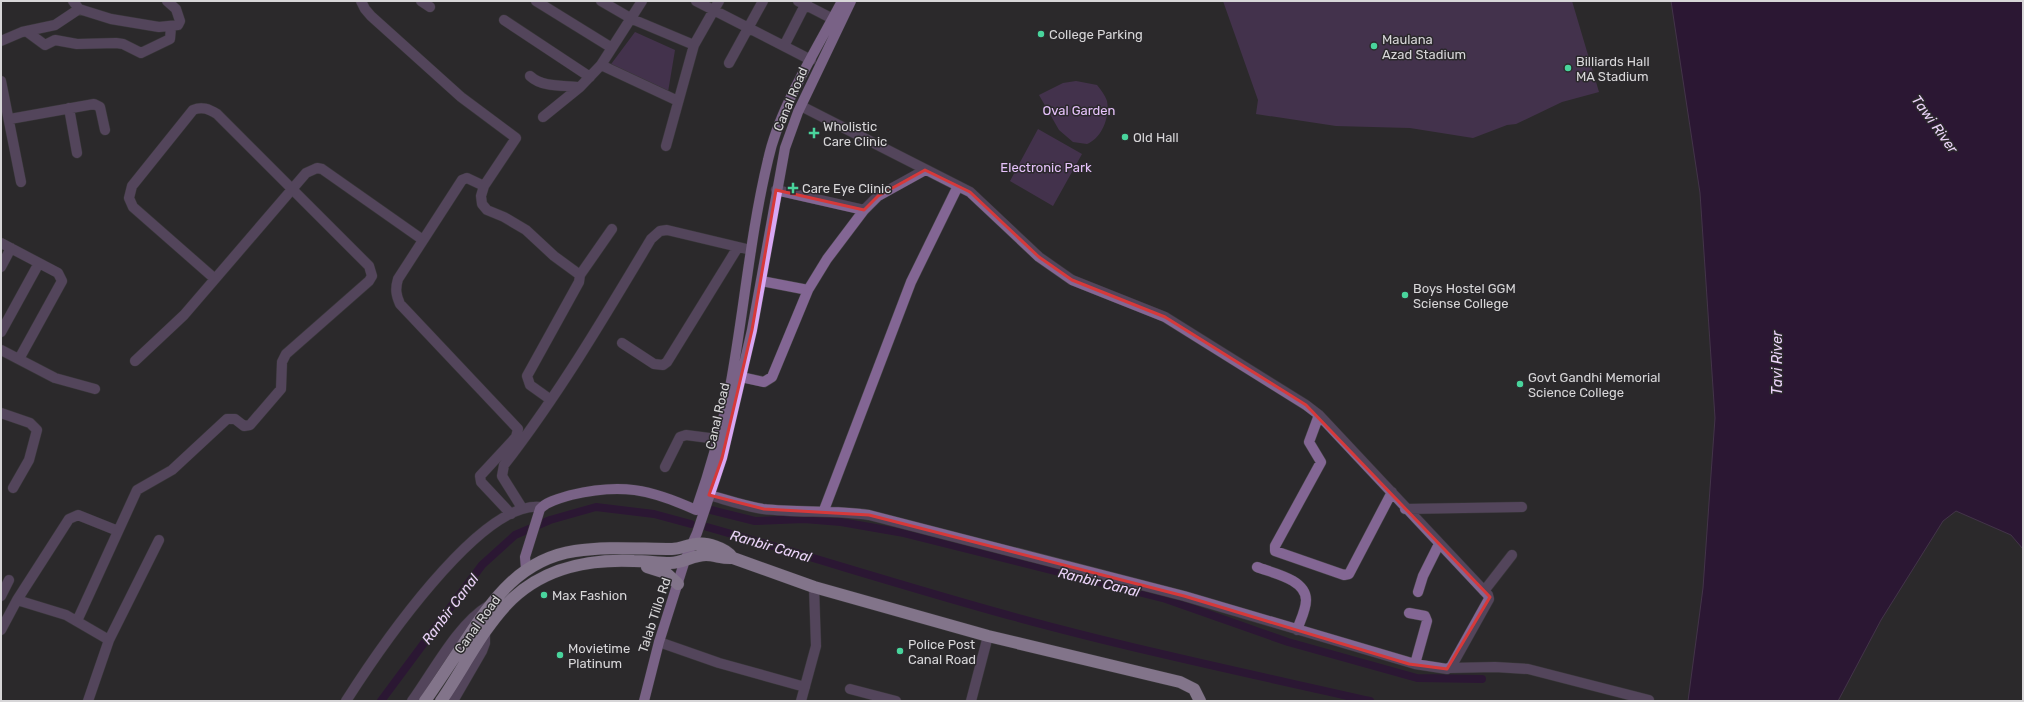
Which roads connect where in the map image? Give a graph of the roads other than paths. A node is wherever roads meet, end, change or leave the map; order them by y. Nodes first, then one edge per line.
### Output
1 (168, 1) edge
2 (361, 1) edge
3 (421, 1) edge
4 (536, 1) edge
5 (600, 1) edge
6 (642, 1) edge
7 (696, 1) edge
8 (719, 1) edge
9 (763, 1) edge
10 (842, 1) edge
11 (851, 1) edge
12 (803, 2) edge
13 (76, 5) edge
14 (430, 7) dead end
15 (714, 10) junction
16 (833, 18) junction
17 (632, 19) junction
18 (504, 20) dead end
19 (171, 27) junction
20 (748, 28) junction
21 (26, 31) junction
22 (1, 40) edge
23 (694, 45) junction
24 (784, 46) junction
25 (612, 48) junction
26 (811, 60) junction
27 (729, 63) dead end
28 (601, 65) junction
29 (530, 76) dead end
30 (590, 77) junction
31 (1, 81) edge
32 (580, 87) junction
33 (678, 102) junction
34 (801, 106) junction
35 (70, 108) junction
36 (543, 117) dead end
37 (10, 119) junction
38 (105, 130) dead end
39 (666, 146) dead end
40 (77, 153) dead end
41 (925, 170) junction
42 (21, 182) dead end
43 (484, 186) junction
44 (958, 186) junction
45 (292, 190) junction
46 (776, 190) junction
47 (864, 210) junction
48 (612, 229) dead end
49 (423, 240) junction
50 (1, 243) edge
51 (738, 247) junction
52 (11, 248) junction
53 (751, 250) junction
54 (39, 263) junction
55 (1, 267) edge
56 (580, 275) junction
57 (215, 279) junction
58 (761, 281) junction
59 (808, 290) junction
60 (1, 332) edge
61 (622, 343) dead end
62 (1, 350) edge
63 (19, 359) junction
64 (135, 361) dead end
65 (741, 377) junction
66 (95, 389) dead end
67 (551, 400) junction
68 (1, 413) edge
69 (1319, 415) junction
70 (717, 439) junction
71 (664, 467) dead end
72 (13, 488) dead end
73 (1392, 492) junction
74 (709, 495) junction
75 (1522, 507) dead end
76 (522, 508) junction
77 (1405, 509) junction
78 (824, 510) junction
79 (539, 512) junction
80 (511, 514) junction
81 (118, 531) junction
82 (159, 540) dead end
83 (1439, 544) junction
84 (688, 546) junction
85 (1512, 556) dead end
86 (732, 558) junction
87 (685, 560) junction
88 (632, 561) junction
89 (1257, 567) dead end
90 (526, 569) junction
91 (9, 580) dead end
92 (678, 584) junction
93 (814, 587) junction
94 (1484, 590) junction
95 (1418, 592) dead end
96 (1, 596) edge
97 (17, 600) junction
98 (488, 606) junction
99 (1409, 613) dead end
100 (77, 621) junction
101 (1, 630) edge
102 (1297, 630) junction
103 (485, 634) junction
104 (988, 636) junction
105 (109, 640) junction
106 (659, 642) junction
107 (1415, 664) junction
108 (1449, 668) junction
109 (805, 687) junction
110 (850, 689) dead end
111 (1649, 700) dead end
112 (88, 701) edge
113 (346, 701) edge
114 (412, 701) edge
115 (425, 701) edge
116 (441, 701) edge
117 (453, 701) edge
118 (644, 701) edge
119 (800, 701) edge
120 (896, 701) edge
121 (971, 701) edge
122 (1200, 701) edge

1 - 19 street
2 - 43 street
3 - 14 street
4 - 25 street
5 - 17 street
6 - 17 street
7 - 15 street
8 - 15 street
9 - 20 street
10 - 16 main road, Canal Road
11 - 34 main road, Canal Road
12 - 16 street
12 - 24 street
13 - 19 street
13 - 21 street
15 - 20 street
15 - 23 street
16 - 26 main road, Canal Road
17 - 23 street
17 - 25 street
18 - 30 street
19 - 21 street
20 - 24 street
20 - 27 street
21 - 22 street
23 - 33 street
24 - 26 street
25 - 28 street
26 - 53 main road, Canal Road
28 - 30 street
28 - 33 street
29 - 32 street
30 - 32 street
31 - 37 street
32 - 36 street
33 - 39 street
34 - 41 street
34 - 46 main road, Canal Road
35 - 37 street
35 - 38 street
35 - 40 street
37 - 42 street
41 - 44 street
41 - 47 street
43 - 49 street
43 - 56 street
44 - 69 street
44 - 78 street
45 - 49 street
45 - 57 street
45 - 57 street
45 - 81 street
46 - 47 street
46 - 58 main road, Canal Road
47 - 59 street
48 - 56 street
49 - 80 street
50 - 52 street
51 - 53 street
51 - 61 street
51 - 67 street
52 - 54 street
52 - 55 street
53 - 70 main road, Canal Road
54 - 60 street
54 - 63 street
56 - 67 street
57 - 64 street
58 - 59 street
58 - 65 main road, Canal Road
59 - 65 street
62 - 63 street
63 - 66 street
65 - 74 main road, Canal Road
67 - 76 street
68 - 72 street
69 - 73 street
69 - 73 street
70 - 71 street
70 - 79 main road, Canal Road
73 - 77 street
74 - 78 street
74 - 84 main road, Canal Road
75 - 77 street
76 - 79 street
76 - 80 street
77 - 83 street
78 - 102 street
79 - 90 main road
80 - 113 street
81 - 97 street
81 - 100 street
82 - 105 street
83 - 94 street
83 - 95 street
84 - 86 highway
84 - 87 main road, Canal Road
84 - 90 highway, Canal Road
85 - 94 street
86 - 87 highway
86 - 93 highway
87 - 88 highway, Canal Road
87 - 92 main road, Talab Tillo Rd
88 - 92 highway
88 - 103 highway, Canal Road
89 - 102 street
90 - 98 highway, Canal Road
91 - 96 street
92 - 106 main road, Talab Tillo Rd
93 - 104 highway
93 - 109 street
94 - 108 street
97 - 100 street
97 - 101 street
98 - 114 street
98 - 115 highway, Canal Road
99 - 107 street
100 - 105 street
102 - 107 street
103 - 116 highway, Canal Road
103 - 117 street
104 - 121 street
104 - 122 highway
105 - 112 street
106 - 109 street
106 - 118 main road, Talab Tillo Rd
107 - 108 street
108 - 111 street
109 - 119 street
110 - 120 street

